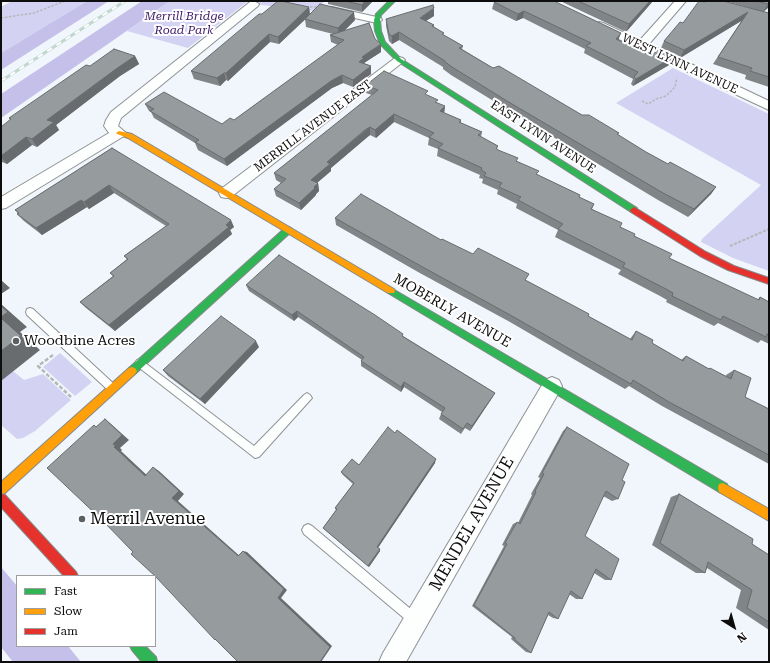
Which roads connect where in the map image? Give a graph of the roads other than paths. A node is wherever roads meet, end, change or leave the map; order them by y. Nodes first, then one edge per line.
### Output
1 (392, 1) edge
2 (681, 1) edge
3 (254, 4) dead end
4 (319, 7) edge
5 (377, 20) junction
6 (592, 22) edge
7 (641, 46) junction
8 (399, 60) junction
9 (769, 106) edge
10 (119, 133) junction
11 (226, 193) junction
12 (1, 204) edge
13 (288, 230) junction
14 (769, 281) edge
15 (30, 312) dead end
16 (140, 363) junction
17 (552, 386) junction
18 (112, 388) junction
19 (307, 398) dead end
20 (1, 489) edge
21 (1, 499) edge
22 (769, 515) edge
23 (308, 530) dead end
24 (71, 575) edge
25 (416, 620) junction
26 (137, 647) edge
27 (151, 662) edge
28 (392, 662) edge

1 - 5 street
2 - 7 street
3 - 10 street
4 - 5 street
5 - 8 street, EAST LYNN AVENUE
6 - 7 street, WEST LYNN AVENUE
7 - 9 street, WEST LYNN AVENUE
8 - 11 street, MERRILL AVENUE EAST
8 - 14 street, EAST LYNN AVENUE
10 - 11 street, MOBERLY AVENUE
10 - 12 street
11 - 13 street, MOBERLY AVENUE
13 - 16 street
13 - 17 street, MOBERLY AVENUE
15 - 18 lane
16 - 18 street
16 - 19 lane
17 - 22 street, MOBERLY AVENUE
17 - 25 street, MENDEL AVENUE
18 - 20 street
21 - 24 street
23 - 25 lane
25 - 28 street, MENDEL AVENUE
26 - 27 street

